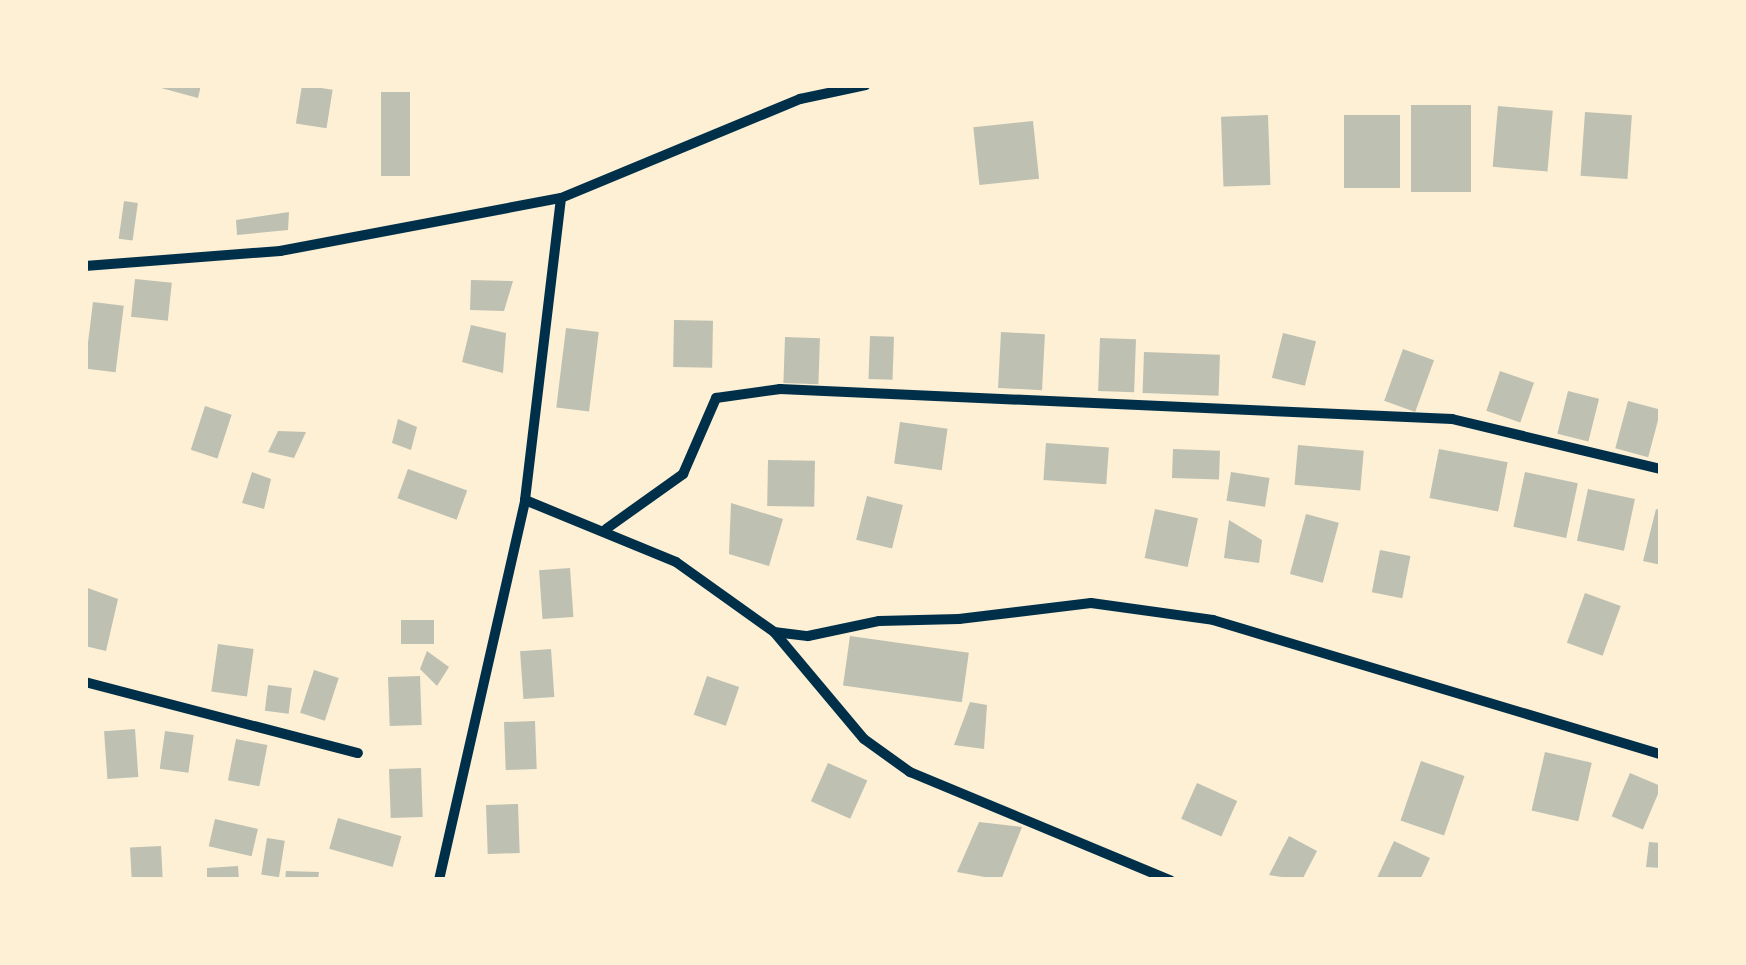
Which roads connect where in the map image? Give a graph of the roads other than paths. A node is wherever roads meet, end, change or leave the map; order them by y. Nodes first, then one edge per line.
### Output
1 (866, 85) edge
2 (562, 198) junction
3 (85, 266) edge
4 (1661, 469) edge
5 (525, 500) junction
6 (606, 529) junction
7 (774, 632) junction
8 (85, 682) edge
9 (358, 753) dead end
10 (1661, 754) edge
11 (439, 880) edge
12 (1170, 880) edge

1 - 2 street
2 - 3 street
2 - 5 street
4 - 6 street
5 - 6 street
5 - 11 street
6 - 7 street
7 - 10 street
7 - 12 street
8 - 9 street

